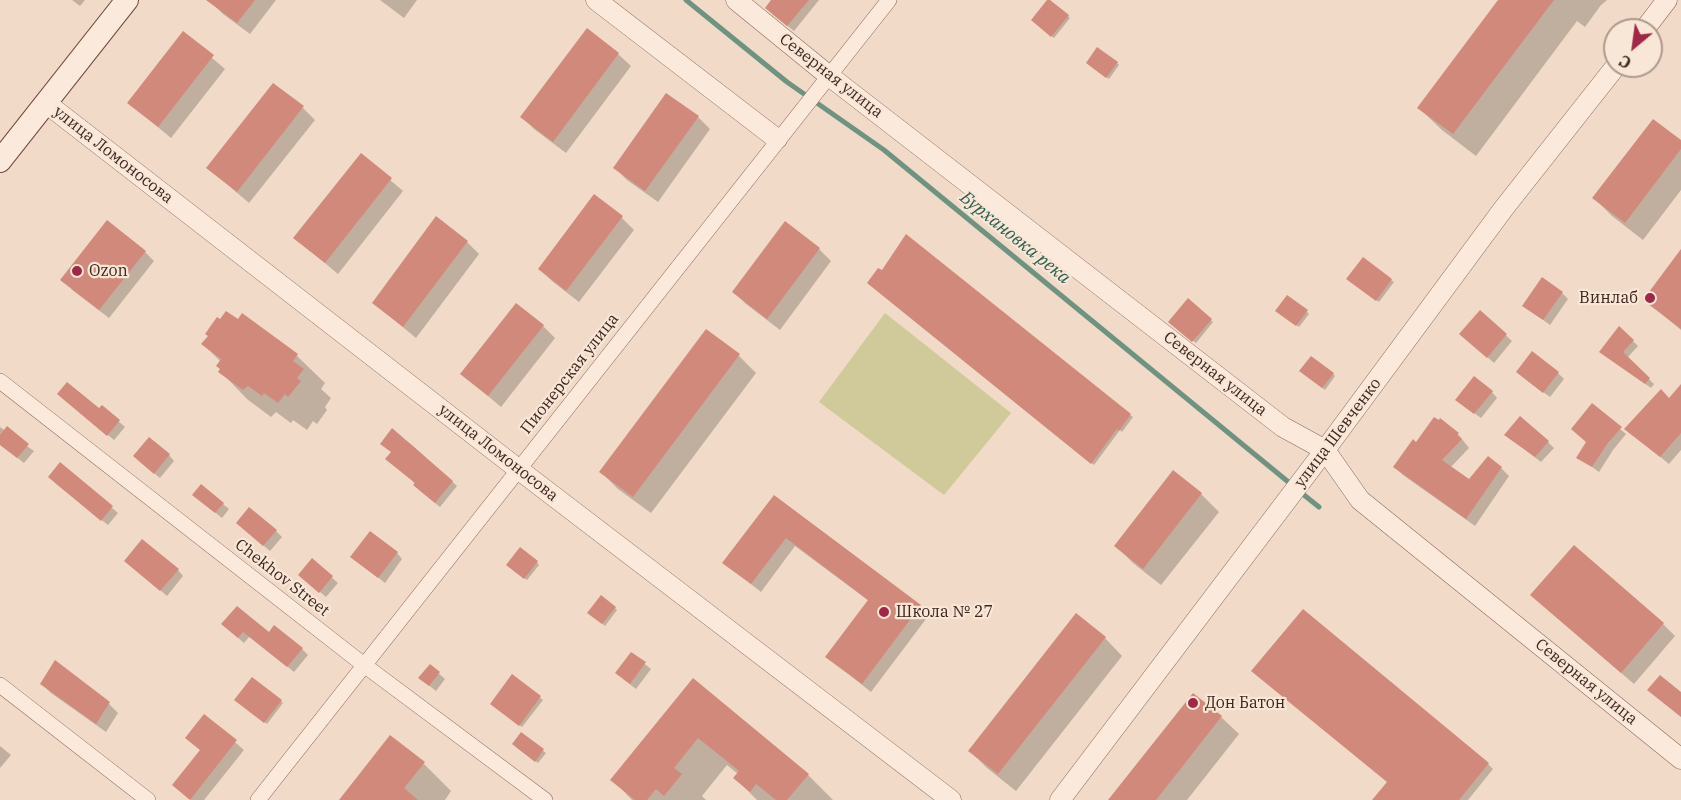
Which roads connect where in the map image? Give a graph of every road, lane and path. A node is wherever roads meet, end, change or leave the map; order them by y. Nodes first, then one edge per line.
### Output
1 (127, 0) edge
2 (596, 0) edge
3 (736, 0) edge
4 (889, 0) edge
5 (1667, 0) edge
6 (1653, 18) edge
7 (828, 75) junction
8 (1607, 78) edge
9 (46, 103) junction
10 (777, 139) junction
11 (0, 161) edge
12 (0, 381) edge
13 (1325, 450) junction
14 (518, 469) junction
15 (364, 665) junction
16 (0, 685) edge
17 (1681, 759) edge
18 (148, 800) edge
19 (258, 800) edge
20 (545, 800) edge
21 (951, 800) edge
22 (1060, 800) edge

1 - 9 main road
2 - 10 street
3 - 7 street, Северная улица
4 - 7 street, Пионерская улица
5 - 6 street
7 - 10 street, Пионерская улица
7 - 13 street, Северная улица
8 - 13 street, улица Шевченко
9 - 11 main road
9 - 14 street, улица Ломоносова
10 - 14 street, Пионерская улица
12 - 15 street, Chekhov Street
13 - 17 street, Северная улица
13 - 22 street, улица Шевченко
14 - 15 street, Пионерская улица
14 - 21 street, улица Ломоносова
15 - 19 street, Пионерская улица
15 - 20 street, Chekhov Street
16 - 18 street

